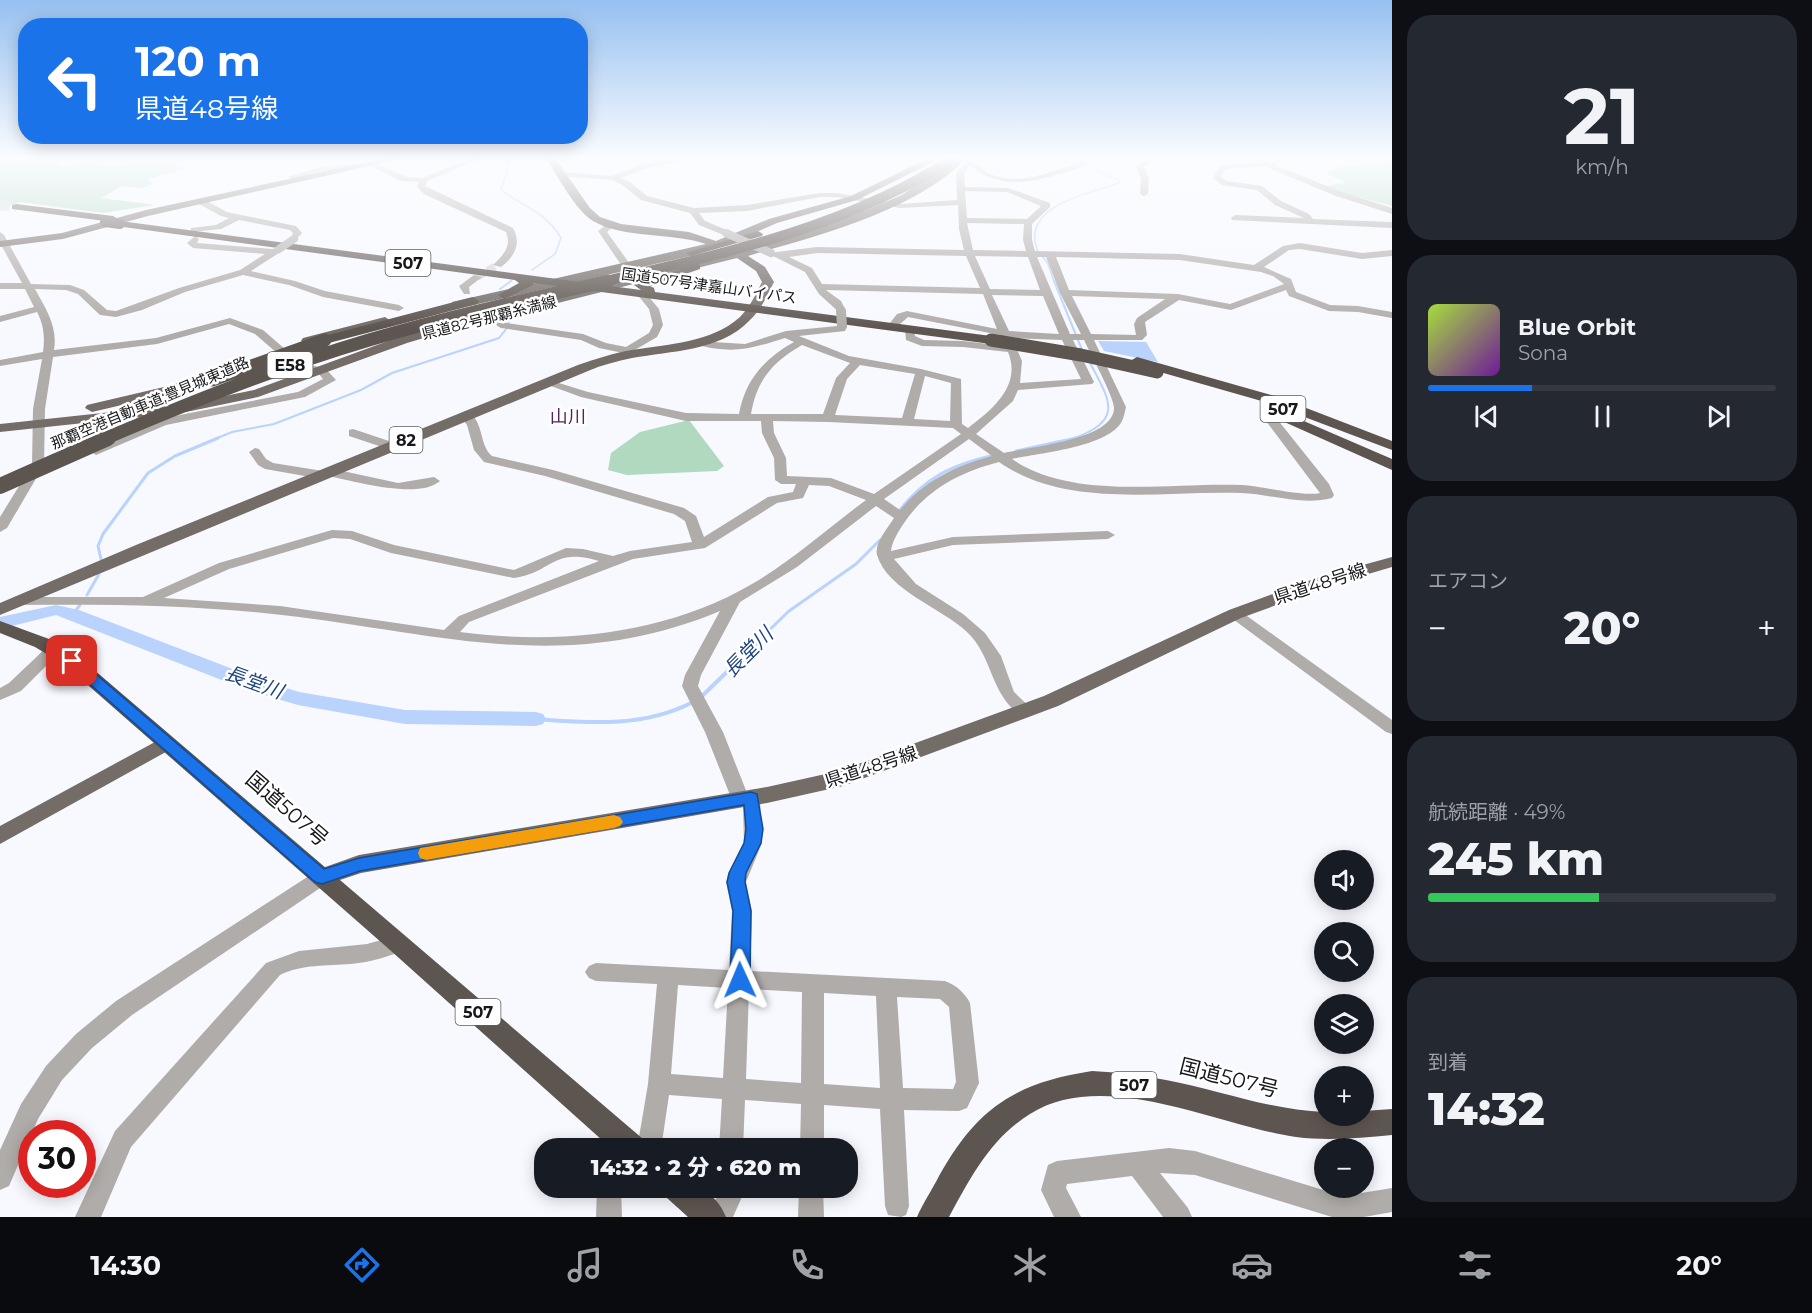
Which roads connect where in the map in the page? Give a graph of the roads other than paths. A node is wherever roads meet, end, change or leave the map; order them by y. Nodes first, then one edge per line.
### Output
1 (66, 215) edge
2 (140, 215) edge
3 (229, 215) edge
4 (477, 215) edge
5 (592, 215) edge
6 (695, 215) edge
7 (795, 215) edge
8 (818, 215) edge
9 (827, 215) edge
10 (852, 215) edge
11 (861, 215) edge
12 (961, 215) edge
13 (1037, 215) edge
14 (1303, 215) edge
15 (237, 217) junction
16 (1235, 218) dead end
17 (962, 220) junction
18 (1309, 220) junction
19 (1029, 222) junction
20 (611, 225) junction
21 (1392, 225) edge
22 (222, 233) junction
23 (192, 234) junction
24 (1, 241) edge
25 (712, 243) dead end
26 (276, 251) junction
27 (691, 253) junction
28 (1392, 253) edge
29 (741, 254) junction
30 (1032, 254) junction
31 (776, 255) junction
32 (970, 255) junction
33 (1050, 255) junction
34 (498, 265) tunnel mouth
35 (627, 267) junction
36 (696, 267) junction
37 (1256, 268) junction
38 (243, 272) junction
39 (506, 276) junction
40 (477, 278) tunnel mouth
41 (559, 283) junction
42 (595, 284) junction
43 (0, 286) edge
44 (28, 286) junction
45 (1289, 286) junction
46 (819, 288) junction
47 (987, 291) junction
48 (646, 292) junction
49 (1046, 293) junction
50 (1065, 293) junction
51 (504, 295) junction
52 (470, 296) junction
53 (1178, 297) junction
54 (754, 306) junction
55 (530, 307) junction
56 (40, 308) junction
57 (399, 308) dead end
58 (499, 314) junction
59 (1392, 315) edge
60 (0, 319) edge
61 (895, 322) junction
62 (910, 330) junction
63 (1006, 333) junction
64 (786, 334) junction
65 (1067, 337) junction
66 (991, 338) junction
67 (1088, 338) junction
68 (802, 341) junction
69 (701, 343) junction
70 (278, 350) junction
71 (1014, 350) junction
72 (629, 353) junction
73 (49, 355) junction
74 (858, 361) junction
75 (0, 363) edge
76 (322, 371) junction
77 (921, 372) junction
78 (1168, 374) junction
79 (1205, 379) junction
80 (546, 382) junction
81 (1014, 387) junction
82 (465, 416) junction
83 (745, 416) junction
84 (767, 416) junction
85 (1269, 417) dead end
86 (828, 418) junction
87 (40, 419) junction
88 (0, 422) edge
89 (907, 422) junction
90 (0, 428) edge
91 (962, 429) junction
92 (353, 433) dead end
93 (1392, 435) edge
94 (391, 446) junction
95 (1392, 446) edge
96 (255, 452) dead end
97 (1392, 453) edge
98 (1002, 458) junction
99 (1392, 465) edge
100 (325, 473) junction
101 (0, 478) edge
102 (434, 481) dead end
103 (804, 481) junction
104 (28, 482) junction
105 (0, 486) edge
106 (398, 487) junction
107 (413, 498) dead end
108 (875, 499) junction
109 (901, 517) junction
110 (0, 528) edge
111 (1108, 535) dead end
112 (700, 544) junction
113 (885, 557) junction
114 (613, 561) junction
115 (1392, 562) edge
116 (734, 599) junction
117 (149, 600) junction
118 (19, 601) junction
119 (0, 605) edge
120 (0, 610) edge
121 (1235, 614) junction
122 (6, 628) edge
123 (449, 634) junction
124 (54, 650) junction
125 (0, 695) edge
126 (1026, 711) junction
127 (1392, 729) edge
128 (166, 743) junction
129 (746, 799) junction
130 (0, 836) edge
131 (322, 877) junction
132 (399, 943) junction
133 (596, 972) dead end
134 (668, 976) junction
135 (740, 980) junction
136 (813, 984) junction
137 (886, 987) junction
138 (659, 1084) junction
139 (734, 1089) junction
140 (813, 1093) junction
141 (891, 1099) junction
142 (1392, 1122) edge
143 (613, 1138) edge
144 (651, 1138) edge
145 (732, 1138) edge
146 (812, 1138) edge
147 (1138, 1164) junction
148 (0, 1178) edge
149 (609, 1198) edge
150 (689, 1198) edge
151 (729, 1198) edge
152 (811, 1198) edge
153 (1392, 1200) edge
154 (897, 1206) dead end
155 (1345, 1212) edge
156 (88, 1217) edge
157 (609, 1217) edge
158 (711, 1217) edge
159 (719, 1217) edge
160 (811, 1217) edge
161 (932, 1217) edge
162 (1068, 1217) edge
163 (1179, 1217) edge

1 - 23 highway, 国道507号津嘉山バイパス / 507
2 - 24 main road
3 - 15 street
4 - 34 street
5 - 20 main road
6 - 31 street, bridge
7 - 27 main road, 県道82号那覇糸満線
8 - 27 highway
9 - 42 highway, E58, bridge
10 - 29 highway, bridge
11 - 29 main road, 県道82号那覇糸満線
12 - 17 street
13 - 19 street
14 - 18 street
15 - 22 street
15 - 26 street, bridge
16 - 18 street
17 - 19 street
17 - 32 street
18 - 21 street
19 - 30 street
20 - 25 main road
20 - 35 street
22 - 23 highway, 国道507号津嘉山バイパス / 507
22 - 39 highway, 国道507号津嘉山バイパス / 507
22 - 42 highway, 国道507号津嘉山バイパス / 507
23 - 26 street
24 - 44 street
26 - 38 street
27 - 35 main road, 県道82号那覇糸満線
28 - 37 street
29 - 36 main road, 県道82号那覇糸満線
29 - 54 main road, 82
30 - 32 street
30 - 33 street
30 - 49 street
31 - 32 street
31 - 46 street
32 - 47 street
33 - 37 street
33 - 50 street
35 - 42 main road, 県道82号那覇糸満線
36 - 42 main road, 県道82号那覇糸満線
36 - 48 highway
37 - 45 street
38 - 44 street
38 - 57 street
39 - 41 highway, 国道507号津嘉山バイパス / 507
39 - 51 highway
40 - 52 street
41 - 42 highway, 国道507号津嘉山バイパス / 507
41 - 42 main road, 県道82号那覇糸満線
41 - 51 main road, 県道82号那覇糸満線
42 - 48 highway, 国道507号津嘉山バイパス / 507
42 - 55 main road, 県道82号那覇糸満線
42 - 101 highway, 那覇空港自動車道;豊見城東道路 / E58, bridge
42 - 105 highway, 那覇空港自動車道;豊見城東道路 / E58, bridge
43 - 44 street
44 - 56 street
45 - 53 street
45 - 59 street
46 - 47 street
46 - 64 street, bridge
47 - 49 street
47 - 63 street
48 - 54 highway, 国道507号津嘉山バイパス / 507
48 - 72 street
49 - 65 street
50 - 53 street
50 - 67 street
51 - 52 main road, 県道82号那覇糸満線
52 - 70 main road, 県道82号那覇糸満線
52 - 101 highway, bridge
53 - 67 street
54 - 61 highway, 国道507号津嘉山バイパス / 507
54 - 62 highway, 国道507号津嘉山バイパス / 507
54 - 69 main road, 82
55 - 58 main road, 県道82号那覇糸満線
55 - 105 highway, bridge
56 - 60 street
56 - 73 street
58 - 72 street
58 - 76 main road, 県道82号那覇糸満線
61 - 63 street
61 - 66 highway, 国道507号津嘉山バイパス / 507
62 - 66 highway, 国道507号津嘉山バイパス / 507
62 - 71 street
63 - 65 street
63 - 71 street
64 - 68 street
64 - 69 street
65 - 67 street
65 - 81 street
66 - 78 highway, 国道507号津嘉山バイパス / 507, bridge
67 - 98 street
68 - 74 street
68 - 83 street
69 - 72 main road, 82
70 - 73 street
70 - 76 street
70 - 87 main road, 県道82号那覇糸満線
71 - 81 street
72 - 80 main road, 82
73 - 75 street
73 - 87 street
74 - 77 street
74 - 86 street
76 - 87 main road, 県道82号那覇糸満線
76 - 104 street
77 - 89 street
77 - 91 street
78 - 79 highway, 国道507号津嘉山バイパス / 507
78 - 97 highway, 国道507号津嘉山バイパス / 507
78 - 99 highway
79 - 93 highway
79 - 95 highway, 国道507号津嘉山バイパス / 507
80 - 82 main road, 82
80 - 83 street
81 - 91 street
82 - 94 main road, 82
82 - 112 street
83 - 84 street
84 - 86 street
84 - 103 street
85 - 98 street
86 - 89 street
87 - 88 main road, 県道82号那覇糸満線
87 - 90 main road, 県道82号那覇糸満線
87 - 104 street
89 - 91 street
91 - 98 street
91 - 108 street
92 - 94 street
94 - 100 main road, 82
96 - 100 street
98 - 109 street
100 - 106 street
100 - 118 main road, 82
102 - 106 street
103 - 108 street
103 - 112 street
104 - 110 street
106 - 107 street
108 - 109 street
108 - 116 street
109 - 113 street
111 - 113 street
112 - 114 street
113 - 126 street
114 - 117 street
114 - 123 street
115 - 121 main road, 県道48号線
116 - 123 street
116 - 129 street
117 - 118 street
117 - 123 street
118 - 119 main road
118 - 120 main road, 82
121 - 126 main road, 県道48号線
121 - 127 street
122 - 124 highway, 国道507号 / 507
124 - 125 street
124 - 128 highway, 国道507号 / 507
126 - 129 main road, 県道48号線
128 - 130 main road
128 - 131 highway, 国道507号 / 507
129 - 131 main road, 県道48号線
129 - 135 street
131 - 132 highway, 国道507号 / 507
131 - 148 street
132 - 143 highway, 国道507号 / 507
132 - 156 street
133 - 134 street
134 - 135 street
134 - 138 street
135 - 136 street
135 - 139 street
136 - 137 street
136 - 140 street
137 - 141 street
137 - 141 street
138 - 139 street
138 - 144 street
139 - 140 street
139 - 145 street
140 - 141 street
140 - 146 street
141 - 154 street
142 - 161 highway, 国道507号 / 507
147 - 155 street
147 - 162 street
147 - 163 street
149 - 157 street
150 - 158 highway
151 - 159 street
152 - 160 street
153 - 155 street

